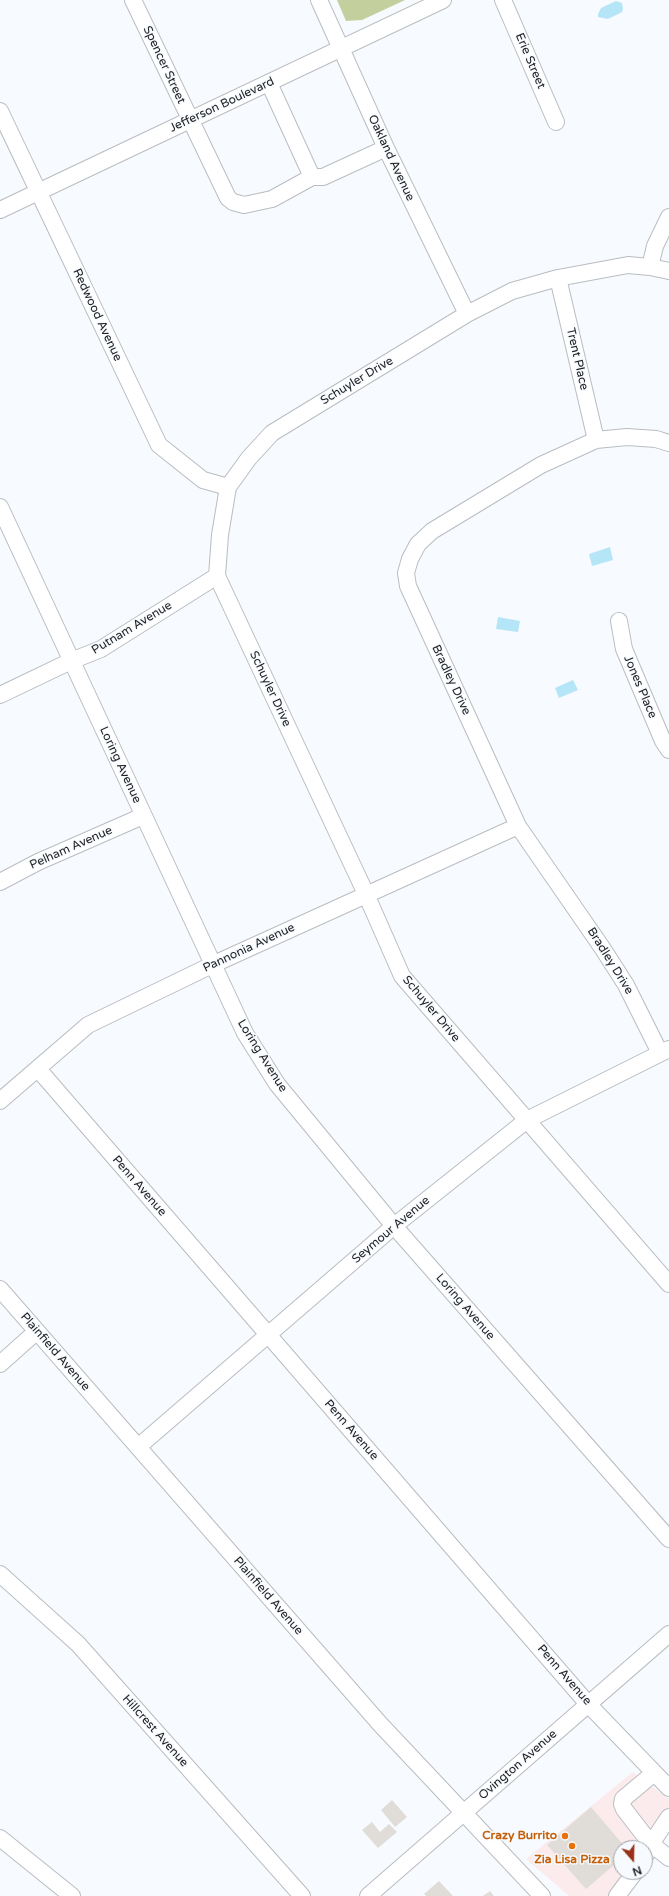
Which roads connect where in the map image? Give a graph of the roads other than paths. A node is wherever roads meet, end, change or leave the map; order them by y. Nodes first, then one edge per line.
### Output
1 (133, 0) edge
2 (319, 0) edge
3 (443, 0) edge
4 (503, 0) edge
5 (341, 49) junction
6 (269, 83) junction
7 (0, 111) edge
8 (190, 119) junction
9 (556, 122) dead end
10 (386, 148) junction
11 (312, 177) junction
12 (39, 192) junction
13 (0, 210) edge
14 (669, 217) edge
15 (650, 267) junction
16 (669, 271) edge
17 (558, 278) junction
18 (466, 314) junction
19 (596, 440) junction
20 (669, 443) edge
21 (228, 488) junction
22 (0, 506) edge
23 (217, 576) junction
24 (619, 621) dead end
25 (71, 661) junction
26 (0, 695) edge
27 (669, 750) edge
28 (143, 816) junction
29 (518, 826) junction
30 (0, 882) edge
31 (366, 894) junction
32 (214, 964) junction
33 (665, 1051) edge
34 (38, 1069) junction
35 (0, 1101) edge
36 (527, 1120) junction
37 (394, 1226) junction
38 (669, 1284) edge
39 (0, 1289) edge
40 (37, 1331) junction
41 (268, 1334) junction
42 (0, 1364) edge
43 (138, 1447) junction
44 (669, 1539) edge
45 (0, 1574) edge
46 (669, 1634) edge
47 (588, 1704) junction
48 (654, 1773) junction
49 (669, 1788) edge
50 (463, 1812) junction
51 (669, 1817) edge
52 (0, 1838) edge
53 (642, 1840) edge
54 (653, 1842) edge
55 (653, 1852) edge
56 (669, 1858) edge
57 (630, 1880) edge
58 (72, 1896) edge
59 (302, 1896) edge
60 (368, 1896) edge
61 (542, 1896) edge
62 (617, 1896) edge

1 - 8 street, Spencer Street
2 - 5 street, Oakland Avenue
3 - 5 street, Jefferson Boulevard
4 - 9 street, Erie Street
5 - 6 street, Jefferson Boulevard
5 - 10 street, Oakland Avenue
6 - 8 street, Jefferson Boulevard
6 - 11 street
7 - 12 street, Redwood Avenue
8 - 11 street, Spencer Street
8 - 12 street, Jefferson Boulevard
10 - 11 street, Spencer Street
10 - 18 street, Oakland Avenue
12 - 13 street, Jefferson Boulevard
12 - 21 street, Redwood Avenue
14 - 15 street
15 - 16 street, Schuyler Drive
15 - 17 street, Schuyler Drive
17 - 18 street, Schuyler Drive
17 - 19 street, Trent Place
18 - 21 street, Schuyler Drive
19 - 20 street, Bradley Drive
19 - 29 street, Bradley Drive
21 - 23 street, Schuyler Drive
22 - 25 street, Loring Avenue
23 - 25 street, Putnam Avenue
23 - 31 street, Schuyler Drive
24 - 27 street, Jones Place
25 - 26 street, Putnam Avenue
25 - 28 street, Loring Avenue
28 - 30 street, Pelham Avenue
28 - 32 street, Loring Avenue
29 - 31 street, Pannonia Avenue
29 - 33 street, Bradley Drive
31 - 32 street, Pannonia Avenue
31 - 36 street, Schuyler Drive
32 - 34 street, Pannonia Avenue
32 - 37 street, Loring Avenue
33 - 36 street, Seymour Avenue
34 - 35 street, Pannonia Avenue
34 - 41 street, Penn Avenue
36 - 37 street, Seymour Avenue
36 - 38 street, Schuyler Drive
37 - 41 street, Seymour Avenue
37 - 44 street, Loring Avenue
39 - 40 street, Plainfield Avenue
40 - 42 street
40 - 43 street, Plainfield Avenue
41 - 43 street, Seymour Avenue
41 - 47 street, Penn Avenue
43 - 50 street, Plainfield Avenue
45 - 59 street, Hillcrest Avenue
46 - 47 street, Ovington Avenue
47 - 48 street, Penn Avenue
47 - 50 street, Ovington Avenue
48 - 49 street, Penn Avenue
48 - 53 street
50 - 60 street, Ovington Avenue
50 - 61 street, Plainfield Avenue
51 - 54 street
52 - 58 street
55 - 56 street
57 - 62 street

